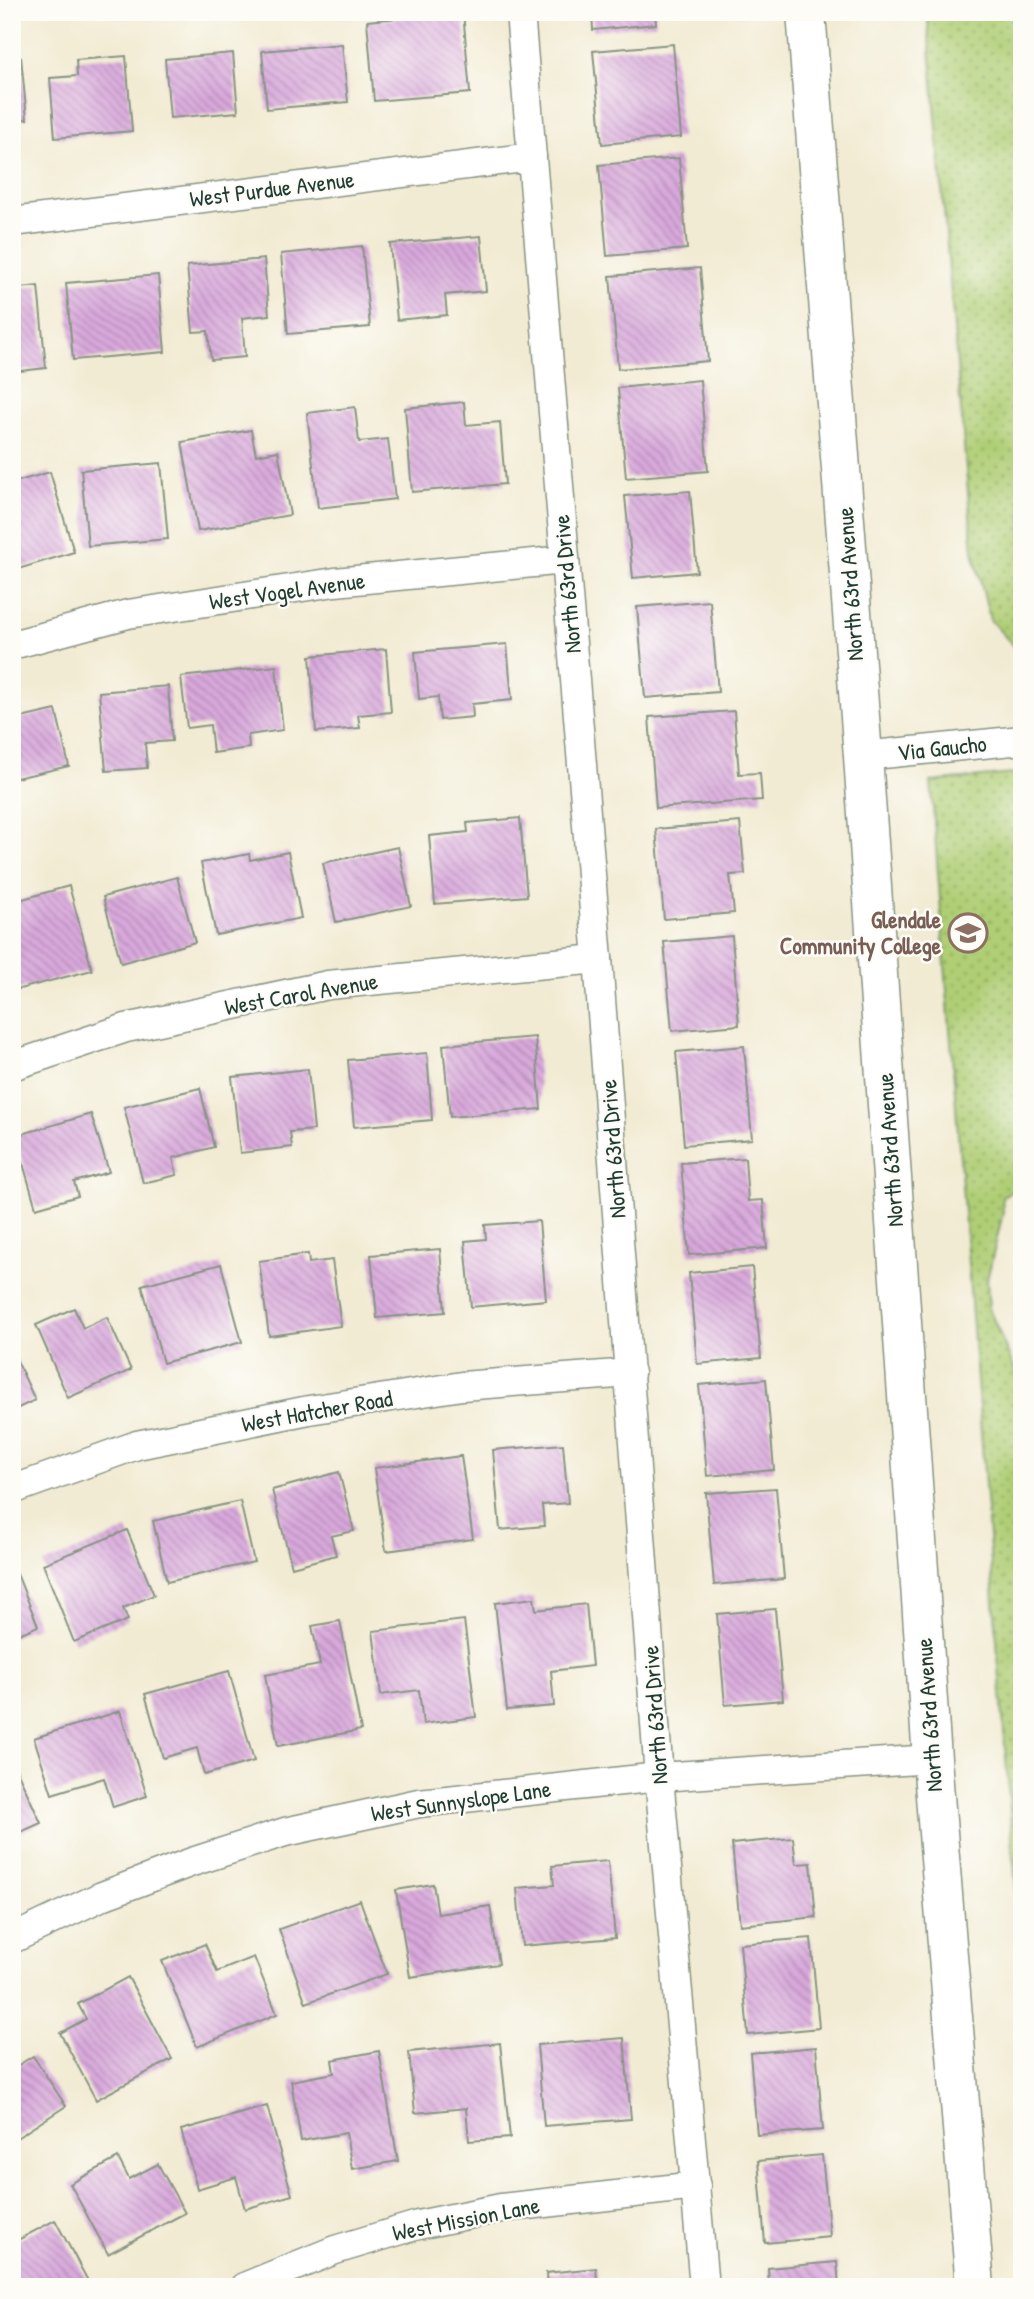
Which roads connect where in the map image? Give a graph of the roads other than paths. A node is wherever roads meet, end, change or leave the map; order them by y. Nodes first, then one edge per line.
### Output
1 (520, 12) edge
2 (806, 12) edge
3 (531, 157) junction
4 (12, 222) edge
5 (565, 560) junction
6 (12, 645) edge
7 (1022, 740) edge
8 (863, 757) junction
9 (598, 959) junction
10 (12, 1066) edge
11 (630, 1373) junction
12 (12, 1490) edge
13 (932, 1759) junction
14 (659, 1777) junction
15 (12, 1939) edge
16 (696, 2186) junction
17 (244, 2287) edge
18 (704, 2287) edge
19 (975, 2287) edge

1 - 3 street, North 63rd Drive
2 - 8 street, North 63rd Avenue
3 - 4 street, West Purdue Avenue
3 - 5 street, North 63rd Drive
5 - 6 street, West Vogel Avenue
5 - 9 street, North 63rd Drive
7 - 8 street, Via Gaucho
8 - 13 street, North 63rd Avenue
9 - 10 street, West Carol Avenue
9 - 11 street, North 63rd Drive
11 - 12 street, West Hatcher Road
11 - 14 street, North 63rd Drive
13 - 14 street, West Sunnyslope Lane
13 - 19 street, North 63rd Avenue
14 - 15 street, West Sunnyslope Lane
14 - 16 street, North 63rd Drive
16 - 17 street, West Mission Lane
16 - 18 street, North 63rd Drive

